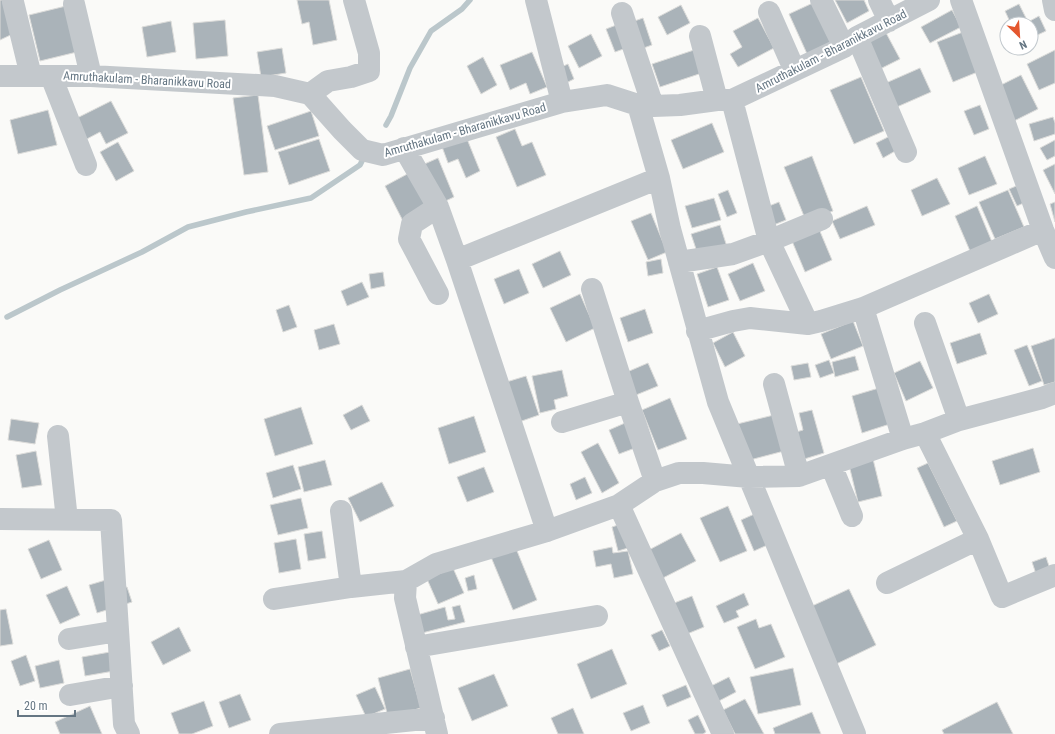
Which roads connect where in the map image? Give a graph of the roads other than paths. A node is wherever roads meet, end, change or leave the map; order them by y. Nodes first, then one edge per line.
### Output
1 (354, 0) edge
2 (536, 0) edge
3 (821, 0) edge
4 (879, 0) edge
5 (929, 0) edge
6 (961, 0) edge
7 (1052, 0) edge
8 (13, 2) dead end
9 (74, 4) dead end
10 (1055, 10) edge
11 (769, 12) dead end
12 (622, 13) dead end
13 (889, 21) junction
14 (700, 36) dead end
15 (851, 42) junction
16 (794, 69) junction
17 (0, 76) edge
18 (41, 76) junction
19 (91, 76) junction
20 (310, 94) junction
21 (725, 100) junction
22 (562, 102) junction
23 (646, 106) junction
24 (404, 148) junction
25 (906, 152) dead end
26 (86, 165) dead end
27 (659, 178) junction
28 (438, 207) junction
29 (822, 219) dead end
30 (1043, 230) junction
31 (769, 241) junction
32 (1055, 258) edge
33 (458, 260) junction
34 (679, 262) junction
35 (592, 289) dead end
36 (438, 294) dead end
37 (863, 308) junction
38 (808, 324) junction
39 (925, 324) dead end
40 (697, 331) junction
41 (774, 384) dead end
42 (1055, 393) edge
43 (628, 402) junction
44 (959, 420) junction
45 (562, 422) dead end
46 (925, 433) junction
47 (58, 436) dead end
48 (903, 439) junction
49 (831, 465) junction
50 (799, 476) junction
51 (749, 477) junction
52 (656, 481) junction
53 (619, 505) junction
54 (340, 511) dead end
55 (852, 516) dead end
56 (0, 519) edge
57 (67, 520) junction
58 (547, 531) junction
59 (978, 539) junction
60 (1055, 575) edge
61 (406, 581) junction
62 (887, 583) dead end
63 (351, 587) junction
64 (274, 599) dead end
65 (597, 616) dead end
66 (118, 631) junction
67 (69, 639) dead end
68 (416, 647) junction
69 (122, 686) junction
70 (70, 695) dead end
71 (436, 726) edge
72 (129, 734) edge
73 (280, 734) edge
74 (723, 734) edge
75 (855, 734) edge

1 - 20 street
2 - 22 street
3 - 15 street
4 - 13 street
5 - 13 street, Amruthakulam - Bharanikkavu Road
6 - 30 street
7 - 10 street
8 - 18 street
9 - 19 street
11 - 16 street
12 - 23 street
13 - 15 street, Amruthakulam - Bharanikkavu Road
14 - 21 street
15 - 16 street, Amruthakulam - Bharanikkavu Road
15 - 25 street
16 - 21 street, Amruthakulam - Bharanikkavu Road
17 - 18 street, Amruthakulam - Bharanikkavu Road
18 - 19 street, Amruthakulam - Bharanikkavu Road
18 - 26 street
19 - 20 street, Amruthakulam - Bharanikkavu Road
20 - 24 street, Amruthakulam - Bharanikkavu Road
21 - 23 street, Amruthakulam - Bharanikkavu Road
21 - 31 street
22 - 23 street, Amruthakulam - Bharanikkavu Road
22 - 24 street, Amruthakulam - Bharanikkavu Road
23 - 27 street
24 - 28 street
27 - 33 street
27 - 34 street
28 - 33 street
28 - 36 street
29 - 31 street
30 - 32 street
30 - 37 street
31 - 34 street
31 - 38 street
33 - 58 street
34 - 40 street
35 - 43 street
37 - 38 street
37 - 48 street
38 - 40 street
39 - 44 street
40 - 51 street
41 - 50 street
42 - 44 street
43 - 45 street
43 - 52 street
44 - 46 street
46 - 48 street
46 - 59 street
47 - 57 street
48 - 49 street
49 - 50 street
49 - 55 street
50 - 51 street
51 - 52 street
51 - 75 street
52 - 53 street
53 - 58 street
53 - 74 street
54 - 63 street
56 - 57 street
57 - 66 street
58 - 61 street
59 - 60 street
59 - 62 street
61 - 63 street
61 - 68 street
63 - 64 street
65 - 68 street
66 - 67 street
66 - 69 street
68 - 71 street
69 - 70 street
69 - 72 street
71 - 73 street

